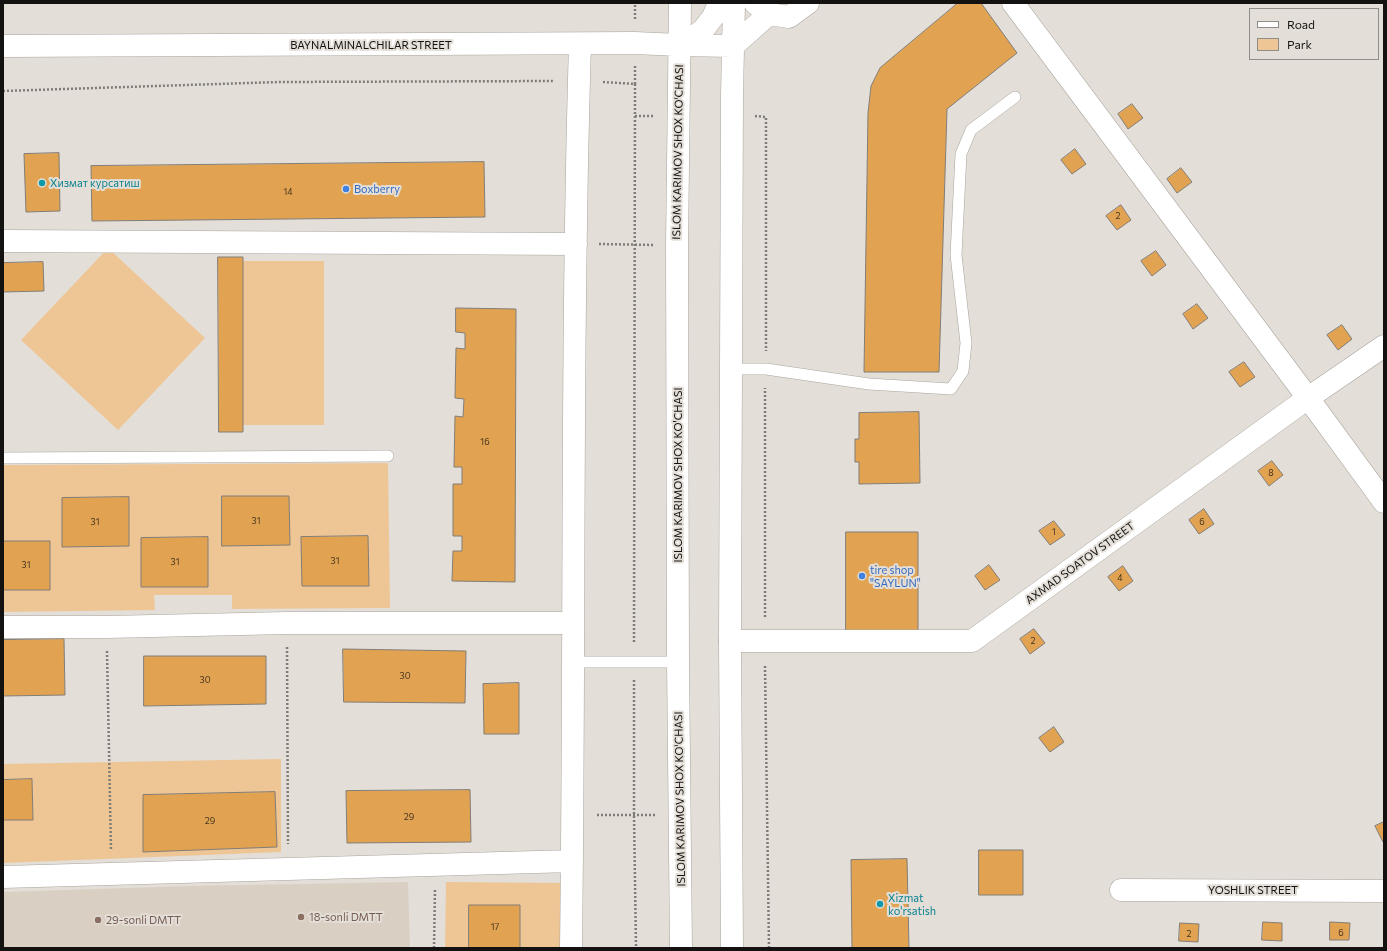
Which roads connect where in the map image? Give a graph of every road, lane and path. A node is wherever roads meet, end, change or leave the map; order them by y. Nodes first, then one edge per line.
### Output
1 (680, 3) edge
2 (719, 3) edge
3 (734, 3) edge
4 (808, 3) edge
5 (1013, 3) edge
6 (762, 9) edge
7 (580, 44) junction
8 (680, 45) junction
9 (3, 46) edge
10 (733, 46) junction
11 (578, 81) junction
12 (3, 91) edge
13 (1015, 97) dead end
14 (766, 117) dead end
15 (3, 241) edge
16 (576, 244) junction
17 (677, 244) junction
18 (635, 245) junction
19 (1384, 346) edge
20 (731, 369) junction
21 (766, 369) junction
22 (1308, 398) junction
23 (388, 456) dead end
24 (3, 458) edge
25 (1384, 502) edge
26 (287, 623) junction
27 (572, 623) junction
28 (3, 627) edge
29 (107, 627) junction
30 (765, 640) junction
31 (730, 641) junction
32 (573, 662) junction
33 (634, 662) junction
34 (678, 662) junction
35 (573, 815) junction
36 (634, 816) junction
37 (679, 816) junction
38 (572, 861) junction
39 (436, 865) junction
40 (288, 868) junction
41 (111, 874) junction
42 (3, 876) edge
43 (1121, 890) dead end
44 (1384, 891) edge
45 (434, 948) edge
46 (571, 948) edge
47 (636, 948) edge
48 (681, 948) edge
49 (732, 948) edge
50 (769, 948) edge

1 - 8 street, ISLOM KARIMOV SHOX KO'CHASI
2 - 8 street
3 - 10 street
4 - 6 street
5 - 22 street
6 - 10 street
7 - 8 street, BAYNALMINALCHILAR STREET
7 - 9 street, BAYNALMINALCHILAR STREET
7 - 11 street
8 - 10 street, BAYNALMINALCHILAR STREET
8 - 17 street, ISLOM KARIMOV SHOX KO'CHASI
10 - 20 street
11 - 12 path
11 - 16 street
11 - 18 path
13 - 21 lane
14 - 21 path
15 - 16 street
16 - 18 path
16 - 27 street
17 - 18 path
17 - 34 street, ISLOM KARIMOV SHOX KO'CHASI
18 - 33 path
19 - 22 street, AXMAD SOATOV STREET
20 - 21 lane
20 - 31 street
21 - 30 path
22 - 25 street
22 - 30 street, AXMAD SOATOV STREET
23 - 24 lane
26 - 27 street
26 - 29 street
26 - 40 path
27 - 32 street
28 - 29 street
29 - 41 path
30 - 31 street, AXMAD SOATOV STREET
30 - 50 path
31 - 49 street
32 - 33 lane
32 - 35 street
33 - 34 lane
33 - 36 path
34 - 37 street, ISLOM KARIMOV SHOX KO'CHASI
35 - 36 path
35 - 38 street
36 - 37 path
36 - 47 path
37 - 48 street, ISLOM KARIMOV SHOX KO'CHASI
38 - 39 street
38 - 46 street
39 - 40 street
39 - 45 path
40 - 41 street
41 - 42 street
43 - 44 street, YOSHLIK STREET

